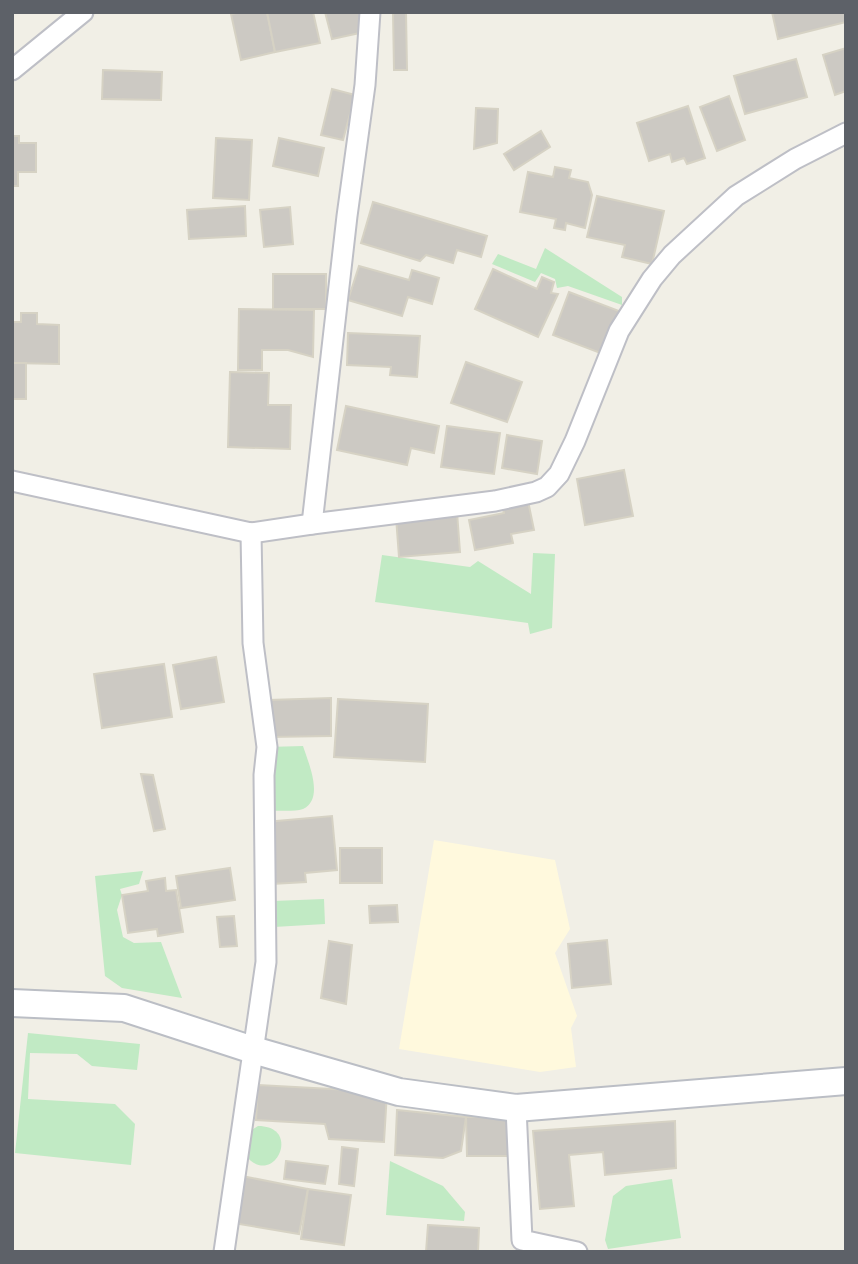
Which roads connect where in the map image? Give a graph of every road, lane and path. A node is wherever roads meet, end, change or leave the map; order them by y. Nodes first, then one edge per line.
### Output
1 (83, 12) edge
2 (370, 12) edge
3 (12, 70) edge
4 (846, 133) edge
5 (12, 481) edge
6 (312, 524) junction
7 (251, 533) junction
8 (12, 1003) edge
9 (253, 1050) junction
10 (846, 1081) edge
11 (516, 1108) junction
12 (224, 1252) edge
13 (577, 1252) edge

1 - 3 street
2 - 6 street
4 - 6 street
5 - 7 street
6 - 7 street
7 - 9 street
8 - 9 street
9 - 11 street
9 - 12 street
10 - 11 street
11 - 13 street

